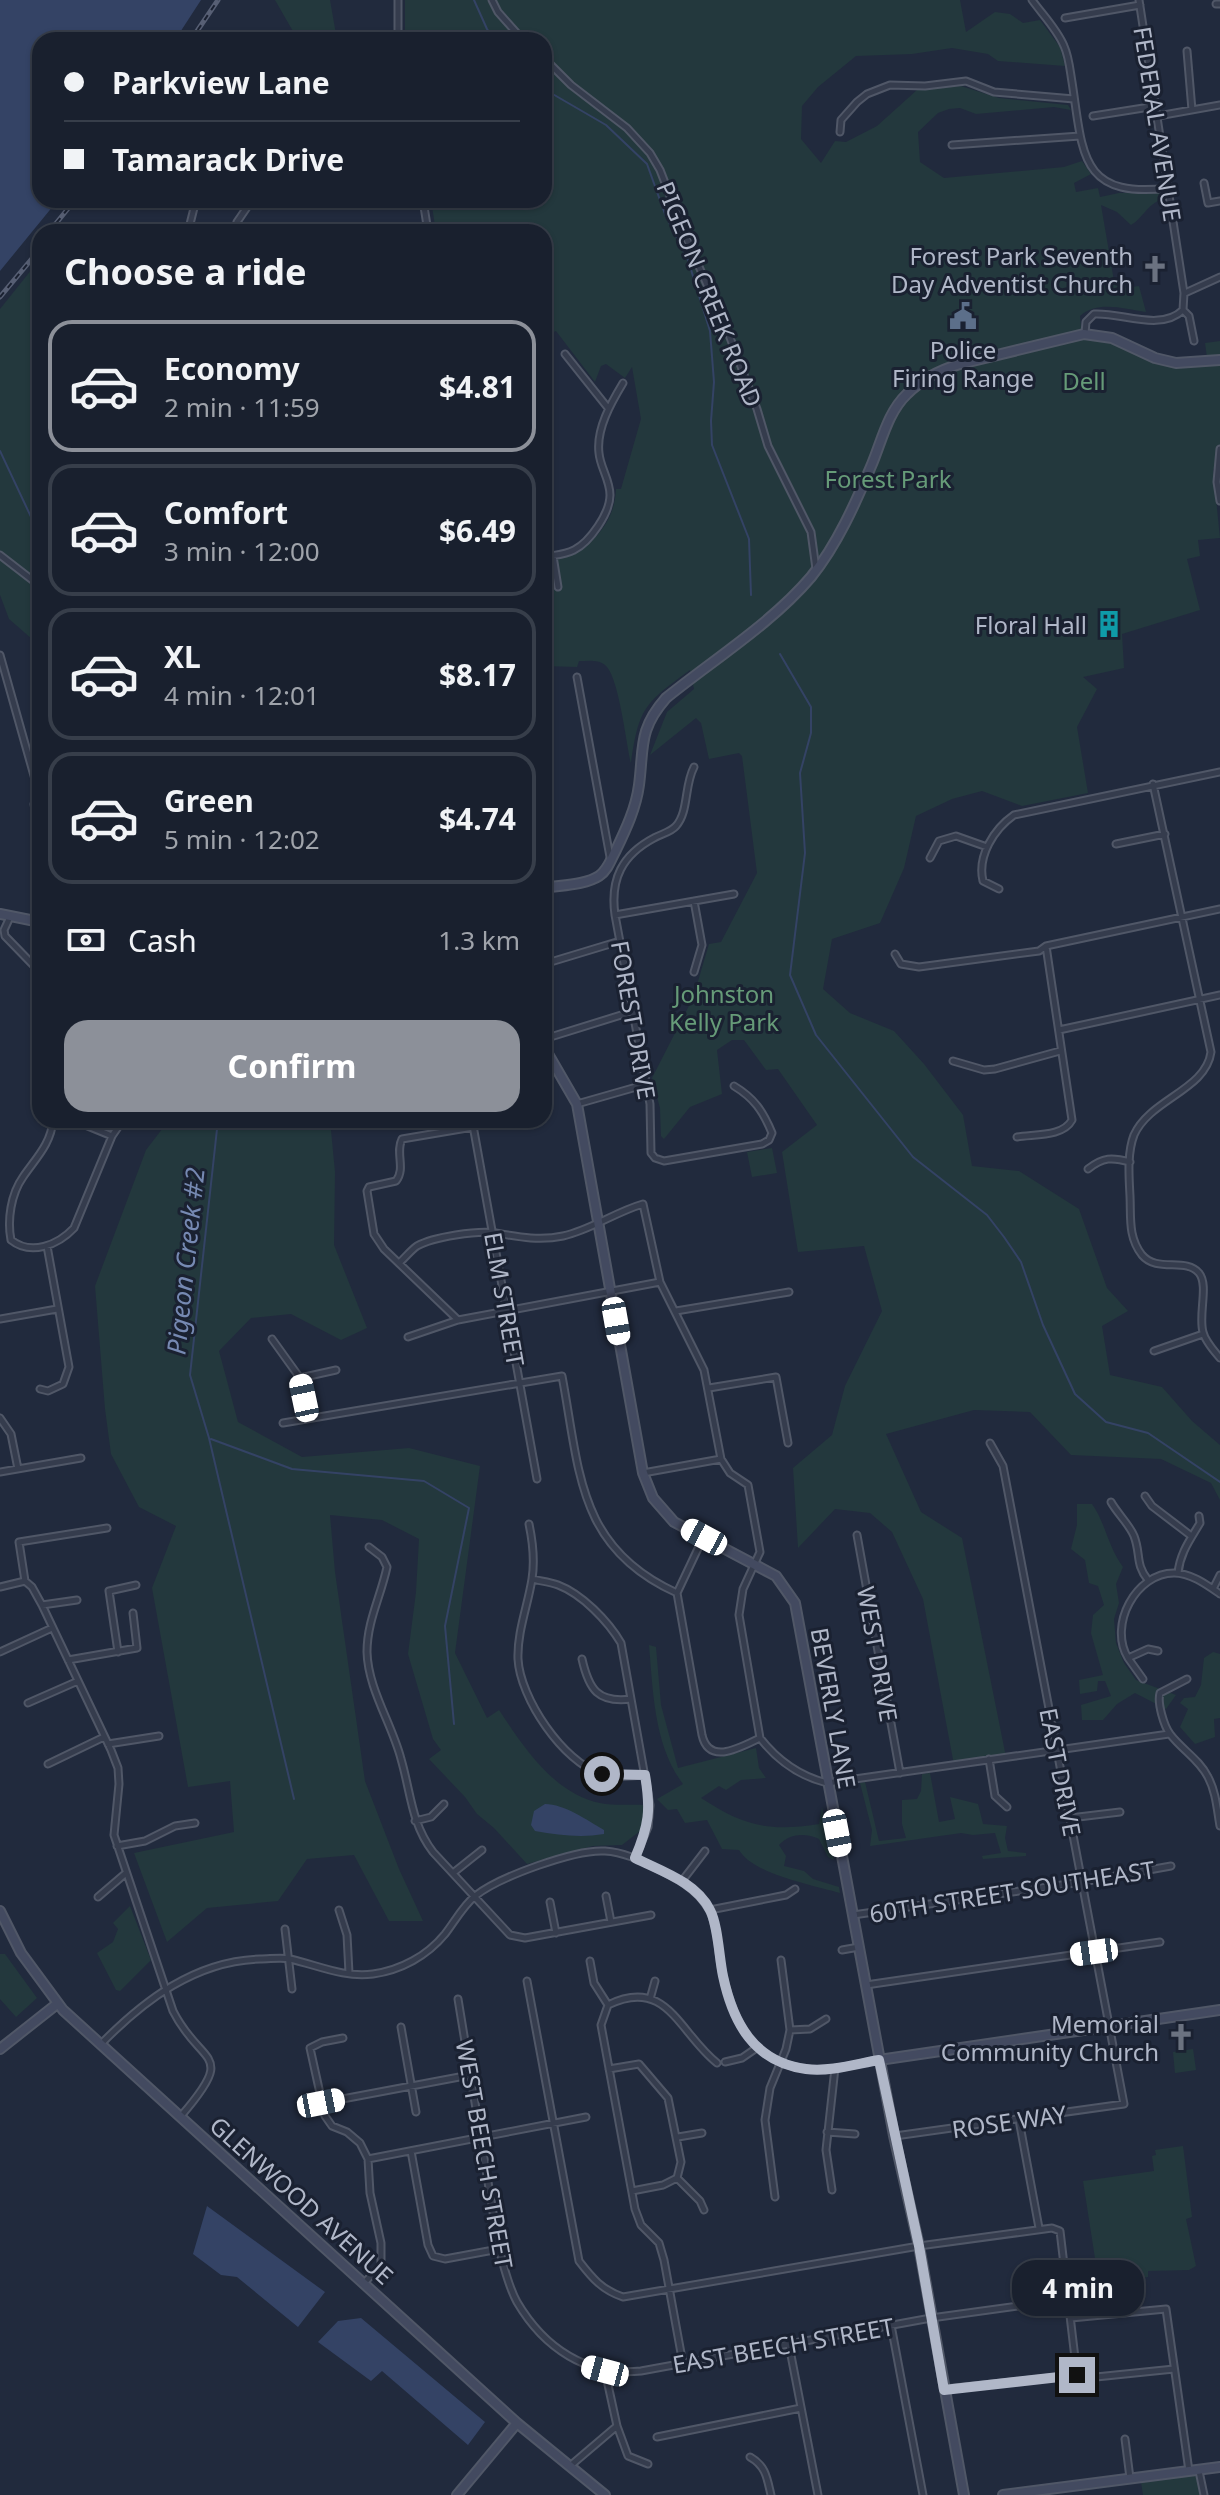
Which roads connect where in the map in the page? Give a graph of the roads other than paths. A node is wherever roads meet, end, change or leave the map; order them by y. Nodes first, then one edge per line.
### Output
1 (398, 0) edge
2 (492, 0) edge
3 (1032, 0) edge
4 (1139, 2) edge
5 (1065, 18) dead end
6 (398, 32) edge
7 (516, 32) edge
8 (1187, 51) dead end
9 (552, 66) edge
10 (1074, 99) junction
11 (1220, 105) edge
12 (1156, 106) junction
13 (1192, 110) junction
14 (1093, 116) dead end
15 (1158, 116) junction
16 (840, 132) dead end
17 (1080, 136) junction
18 (952, 145) dead end
19 (1204, 183) dead end
20 (1169, 188) junction
21 (1220, 201) edge
22 (1220, 277) edge
23 (1184, 293) junction
24 (1183, 310) junction
25 (1084, 334) junction
26 (1194, 341) dead end
27 (565, 354) dead end
28 (1220, 360) edge
29 (623, 383) dead end
30 (608, 408) junction
31 (1220, 449) edge
32 (1220, 501) edge
33 (0, 555) edge
34 (553, 556) joint
35 (816, 569) junction
36 (32, 580) edge
37 (558, 587) dead end
38 (0, 655) edge
39 (577, 677) dead end
40 (694, 767) dead end
41 (32, 770) edge
42 (1220, 772) edge
43 (1153, 784) junction
44 (1165, 834) junction
45 (1116, 844) dead end
46 (987, 847) junction
47 (930, 858) dead end
48 (611, 860) junction
49 (552, 887) edge
50 (999, 889) dead end
51 (734, 894) dead end
52 (694, 901) junction
53 (1220, 909) edge
54 (0, 914) edge
55 (615, 915) junction
56 (10, 917) junction
57 (1182, 917) junction
58 (32, 921) edge
59 (620, 940) junction
60 (1046, 946) junction
61 (895, 954) dead end
62 (552, 961) edge
63 (32, 964) edge
64 (694, 972) dead end
65 (1220, 995) edge
66 (1200, 999) junction
67 (634, 1011) junction
68 (1059, 1030) junction
69 (552, 1037) edge
70 (1060, 1051) junction
71 (552, 1061) edge
72 (953, 1061) dead end
73 (647, 1084) junction
74 (734, 1086) dead end
75 (577, 1104) junction
76 (52, 1128) edge
77 (92, 1128) edge
78 (118, 1128) edge
79 (451, 1128) edge
80 (473, 1128) edge
81 (112, 1136) junction
82 (1017, 1137) dead end
83 (1130, 1162) junction
84 (1088, 1169) dead end
85 (599, 1221) junction
86 (493, 1233) junction
87 (47, 1246) junction
88 (399, 1263) junction
89 (660, 1282) junction
90 (611, 1291) junction
91 (789, 1292) dead end
92 (57, 1309) junction
93 (507, 1310) junction
94 (676, 1311) junction
95 (0, 1319) edge
96 (458, 1320) junction
97 (1203, 1334) junction
98 (408, 1337) dead end
99 (272, 1339) dead end
100 (1154, 1351) dead end
101 (1220, 1358) edge
102 (336, 1370) dead end
103 (300, 1378) junction
104 (520, 1382) junction
105 (709, 1388) junction
106 (40, 1389) dead end
107 (0, 1418) edge
108 (308, 1418) junction
109 (283, 1423) dead end
110 (788, 1443) dead end
111 (990, 1443) dead end
112 (81, 1458) dead end
113 (721, 1459) junction
114 (18, 1469) junction
115 (0, 1472) edge
116 (643, 1473) junction
117 (537, 1479) dead end
118 (1145, 1496) dead end
119 (1111, 1502) dead end
120 (1199, 1516) dead end
121 (529, 1524) dead end
122 (107, 1528) dead end
123 (857, 1535) dead end
124 (1190, 1535) junction
125 (704, 1537) junction
126 (369, 1547) dead end
127 (756, 1564) junction
128 (1178, 1573) junction
129 (1220, 1575) edge
130 (532, 1579) junction
131 (1148, 1580) junction
132 (25, 1581) junction
133 (136, 1585) dead end
134 (0, 1587) edge
135 (1213, 1589) junction
136 (677, 1593) junction
137 (1220, 1594) edge
138 (77, 1600) dead end
139 (42, 1605) junction
140 (133, 1613) dead end
141 (52, 1628) junction
142 (1158, 1651) dead end
143 (0, 1652) edge
144 (118, 1652) junction
145 (1128, 1658) junction
146 (582, 1659) dead end
147 (68, 1660) junction
148 (1143, 1679) dead end
149 (1187, 1679) dead end
150 (78, 1681) junction
151 (631, 1699) junction
152 (28, 1703) dead end
153 (1169, 1734) junction
154 (159, 1736) dead end
155 (104, 1737) junction
156 (760, 1738) junction
157 (108, 1744) junction
158 (1057, 1749) junction
159 (989, 1759) junction
160 (48, 1764) dead end
161 (900, 1773) junction
162 (645, 1775) junction
163 (827, 1783) junction
164 (444, 1804) dead end
165 (1007, 1807) dead end
166 (1120, 1812) dead end
167 (1070, 1818) junction
168 (415, 1821) junction
169 (195, 1823) dead end
170 (1220, 1826) edge
171 (117, 1846) junction
172 (482, 1850) dead end
173 (705, 1851) dead end
174 (635, 1858) junction
175 (1171, 1866) dead end
176 (126, 1873) junction
177 (453, 1873) junction
178 (682, 1881) junction
179 (1082, 1882) junction
180 (795, 1889) dead end
181 (606, 1896) dead end
182 (98, 1897) dead end
183 (474, 1897) junction
184 (550, 1902) dead end
185 (339, 1910) dead end
186 (710, 1910) junction
187 (0, 1911) edge
188 (651, 1915) dead end
189 (853, 1915) junction
190 (611, 1922) junction
191 (285, 1929) dead end
192 (556, 1933) junction
193 (1160, 1942) dead end
194 (859, 1947) junction
195 (842, 1950) dead end
196 (1094, 1952) junction
197 (288, 1958) junction
198 (781, 1960) dead end
199 (590, 1961) dead end
200 (349, 1973) junction
201 (527, 1981) dead end
202 (655, 1981) dead end
203 (866, 1985) junction
204 (292, 1989) dead end
205 (164, 1990) junction
206 (458, 1999) dead end
207 (650, 1999) junction
208 (57, 2004) junction
209 (608, 2005) junction
210 (1220, 2010) edge
211 (826, 2019) dead end
212 (401, 2027) dead end
213 (1110, 2027) junction
214 (790, 2030) junction
215 (343, 2038) dead end
216 (100, 2045) junction
217 (758, 2047) junction
218 (0, 2049) edge
219 (879, 2060) junction
220 (725, 2062) dead end
221 (779, 2062) junction
222 (717, 2063) dead end
223 (835, 2068) junction
224 (609, 2069) junction
225 (470, 2075) junction
226 (412, 2086) junction
227 (321, 2103) junction
228 (1124, 2104) joint
229 (416, 2112) dead end
230 (181, 2116) junction
231 (586, 2117) dead end
232 (1019, 2120) junction
233 (554, 2124) junction
234 (827, 2132) junction
235 (702, 2133) dead end
236 (855, 2134) dead end
237 (894, 2136) junction
238 (678, 2137) junction
239 (481, 2138) junction
240 (411, 2151) junction
241 (368, 2159) junction
242 (677, 2178) junction
243 (832, 2190) dead end
244 (632, 2191) junction
245 (775, 2197) dead end
246 (704, 2210) dead end
247 (1039, 2228) junction
248 (919, 2246) junction
249 (499, 2249) junction
250 (364, 2283) junction
251 (670, 2289) junction
252 (1069, 2299) junction
253 (931, 2318) junction
254 (1071, 2318) junction
255 (891, 2325) junction
256 (789, 2345) junction
257 (683, 2364) junction
258 (1174, 2369) junction
259 (605, 2371) junction
260 (641, 2371) joint
261 (1077, 2375) junction
262 (944, 2390) junction
263 (801, 2408) junction
264 (517, 2423) junction
265 (617, 2426) junction
266 (657, 2437) dead end
267 (1125, 2439) dead end
268 (750, 2457) dead end
269 (648, 2464) dead end
270 (569, 2467) junction
271 (1220, 2467) edge
272 (1189, 2472) junction
273 (1130, 2479) junction
274 (457, 2495) edge
275 (605, 2495) edge
276 (771, 2495) edge
277 (818, 2495) edge
278 (923, 2495) edge
279 (964, 2495) edge
280 (1003, 2495) edge
281 (1204, 2495) edge

1 - 6 street
2 - 7 street
3 - 10 street
4 - 5 street
4 - 12 street, FEDERAL AVENUE
8 - 13 street
9 - 35 street, PIGEON CREEK ROAD
10 - 16 street
10 - 17 street
11 - 13 street
12 - 14 street
12 - 15 street, FEDERAL AVENUE
13 - 15 street
15 - 20 street, FEDERAL AVENUE
17 - 18 street
17 - 20 street
19 - 21 street
20 - 23 street, FEDERAL AVENUE
22 - 23 street
23 - 24 street, FEDERAL AVENUE
24 - 25 street
24 - 26 street, FEDERAL AVENUE
25 - 28 street
25 - 35 street
27 - 30 street
29 - 30 street
30 - 34 street
31 - 32 street
33 - 36 street
34 - 37 street
35 - 48 street
38 - 41 street
39 - 48 street
40 - 55 street, FOREST DRIVE
42 - 43 street
43 - 44 street
43 - 46 street
44 - 45 street
44 - 57 street
46 - 47 street
46 - 50 street
48 - 49 street
51 - 52 street
52 - 55 street
52 - 64 street
53 - 57 street
54 - 56 street
55 - 59 street, FOREST DRIVE
56 - 58 street
56 - 63 street
57 - 60 street
57 - 66 street
59 - 62 street
59 - 67 street, FOREST DRIVE
60 - 61 street
60 - 68 street
65 - 66 street
66 - 68 street
66 - 83 street
67 - 69 street
67 - 73 street, FOREST DRIVE
68 - 70 street
70 - 72 street
70 - 82 street
71 - 75 street, BEVERLY LANE
73 - 74 street, FOREST DRIVE
73 - 75 street
75 - 85 street, BEVERLY LANE
76 - 87 street
77 - 81 street
78 - 81 street
79 - 88 street
80 - 86 street, ELM STREET
81 - 87 street
83 - 84 street
83 - 97 street
85 - 86 street
85 - 89 street
85 - 90 street, BEVERLY LANE
86 - 88 street
86 - 93 street, ELM STREET
87 - 92 street
88 - 96 street
89 - 90 street
89 - 94 street
90 - 93 street
90 - 116 street, BEVERLY LANE
91 - 94 street
92 - 95 street
92 - 106 street
93 - 96 street
93 - 104 street, ELM STREET
94 - 105 street
96 - 98 street
97 - 100 street
97 - 101 street
99 - 103 street
102 - 103 street
103 - 108 street
104 - 108 street
104 - 117 street, ELM STREET
104 - 136 street
105 - 110 street
105 - 113 street
107 - 114 street
108 - 109 street
111 - 158 street, EAST DRIVE
112 - 114 street
113 - 116 street
113 - 127 street
114 - 115 street
116 - 125 street, BEVERLY LANE
118 - 124 street
119 - 131 street
120 - 124 street
121 - 130 street
122 - 132 street
123 - 161 street, WEST DRIVE
124 - 128 street
125 - 127 street, BEVERLY LANE
125 - 136 street
126 - 168 street
127 - 156 street
127 - 163 street, BEVERLY LANE
128 - 131 street
128 - 135 street
129 - 135 street
130 - 151 street
130 - 162 street
131 - 145 street
132 - 134 street
132 - 139 street
133 - 144 street
135 - 137 street
136 - 156 street
138 - 139 street
139 - 141 street
140 - 144 street
141 - 143 street
141 - 147 street
142 - 145 street
144 - 147 street
145 - 148 street
146 - 151 street
147 - 150 street
149 - 153 street
150 - 152 street
150 - 155 street
151 - 162 street
153 - 158 street
153 - 170 street
154 - 157 street
155 - 157 street
155 - 160 street
156 - 163 street
157 - 171 street
158 - 159 street
158 - 167 street, EAST DRIVE
159 - 161 street
159 - 165 street
161 - 163 street
162 - 174 street
163 - 189 street, BEVERLY LANE
164 - 168 street
166 - 167 street
167 - 179 street, EAST DRIVE
168 - 177 street
169 - 171 street
171 - 176 street
172 - 177 street
173 - 178 street
174 - 178 street
174 - 183 street
175 - 179 street, 60TH STREET SOUTHEAST
176 - 182 street
176 - 205 street
177 - 183 street
178 - 186 street
179 - 189 street, 60TH STREET SOUTHEAST
179 - 196 street, EAST DRIVE
180 - 186 street
181 - 190 street
183 - 192 street
183 - 200 street
184 - 192 street
185 - 200 street
186 - 217 street
187 - 208 street, GLENWOOD AVENUE
188 - 190 street
189 - 194 street, BEVERLY LANE
190 - 192 street
191 - 197 street
193 - 196 street
194 - 195 street
194 - 203 street, BEVERLY LANE
196 - 203 street
196 - 213 street, EAST DRIVE
197 - 200 street
197 - 204 street
197 - 205 street
198 - 214 street
199 - 209 street
201 - 233 street
202 - 207 street
203 - 219 street, BEVERLY LANE
205 - 216 street
205 - 230 street
206 - 225 street, WEST BEECH STREET
207 - 209 street
207 - 222 street
208 - 216 street, GLENWOOD AVENUE
208 - 218 street
209 - 224 street
210 - 213 street
211 - 214 street
212 - 226 street
213 - 219 street
213 - 228 street, EAST DRIVE
214 - 221 street
215 - 227 street
216 - 230 street, GLENWOOD AVENUE
217 - 220 street
217 - 221 street
219 - 223 street
219 - 237 street, BEVERLY LANE
221 - 223 street
221 - 245 street
223 - 234 street
224 - 238 street
224 - 244 street
225 - 226 street
225 - 239 street, WEST BEECH STREET
226 - 227 street
226 - 229 street
227 - 241 street
228 - 232 street, ROSE WAY
230 - 250 street, GLENWOOD AVENUE
231 - 233 street
232 - 237 street, ROSE WAY
232 - 247 street
233 - 239 street
233 - 251 street
234 - 236 street
234 - 243 street
235 - 238 street
237 - 248 street, BEVERLY LANE
238 - 242 street
239 - 240 street
239 - 249 street, WEST BEECH STREET
240 - 241 street
240 - 249 street
241 - 250 street
242 - 244 street
242 - 246 street
244 - 251 street
247 - 248 street
247 - 252 street
248 - 251 street
248 - 253 street, BEVERLY LANE
249 - 259 street, WEST BEECH STREET
250 - 264 street, GLENWOOD AVENUE
251 - 257 street
252 - 253 street, EAST BEECH STREET
252 - 254 street
253 - 255 street, EAST BEECH STREET
253 - 262 street, BEVERLY LANE
254 - 258 street
254 - 261 street
255 - 256 street, EAST BEECH STREET
255 - 278 street
256 - 257 street, EAST BEECH STREET
256 - 263 street
257 - 260 street, EAST BEECH STREET
258 - 261 street
258 - 272 street
259 - 260 street, WEST BEECH STREET
259 - 265 street
261 - 262 street
262 - 279 street, BEVERLY LANE
263 - 266 street
263 - 277 street
264 - 270 street, GLENWOOD AVENUE
264 - 274 street
265 - 269 street
265 - 270 street
267 - 273 street
268 - 276 street
270 - 275 street, GLENWOOD AVENUE
271 - 272 street
272 - 273 street
272 - 281 street
273 - 280 street

